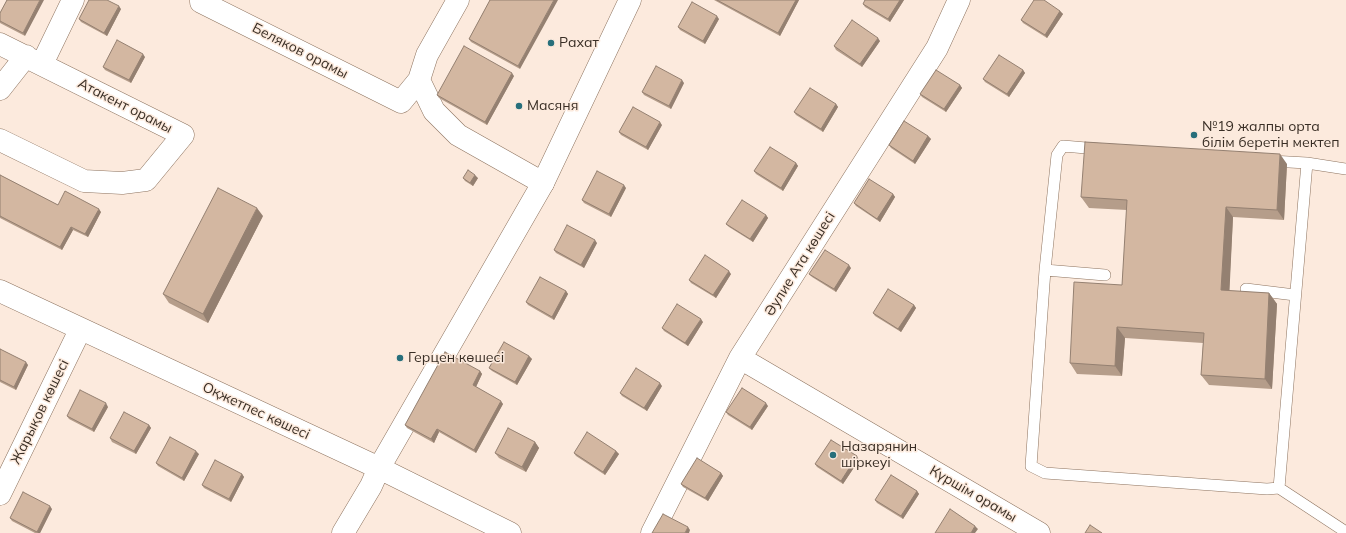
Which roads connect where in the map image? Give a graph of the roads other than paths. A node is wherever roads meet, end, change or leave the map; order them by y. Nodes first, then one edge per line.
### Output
1 (73, 0) edge
2 (201, 0) edge
3 (458, 0) edge
4 (630, 0) edge
5 (958, 0) edge
6 (0, 44) edge
7 (34, 60) junction
8 (419, 80) junction
9 (0, 89) edge
10 (0, 140) edge
11 (1110, 150) edge
12 (1260, 160) edge
13 (1307, 163) junction
14 (1346, 168) edge
15 (543, 183) junction
16 (1045, 270) junction
17 (1105, 275) dead end
18 (1246, 289) dead end
19 (0, 292) edge
20 (1295, 295) junction
21 (80, 330) junction
22 (740, 358) junction
23 (379, 468) junction
24 (1279, 488) junction
25 (0, 494) edge
26 (1346, 532) edge
27 (343, 533) edge
28 (510, 533) edge
29 (652, 533) edge
30 (1039, 533) edge

1 - 7 street
2 - 8 street, Беляков орамы
3 - 8 street
4 - 15 street
5 - 22 street, Әулие Ата көшесі
6 - 7 street, Атакент орамы
7 - 9 street
7 - 10 street, Атакент орамы
8 - 15 street
11 - 16 lane
12 - 13 lane
13 - 14 lane
13 - 20 lane
15 - 23 street
16 - 17 lane
16 - 24 lane
18 - 20 lane
19 - 21 street, Оқжетпес көшесі
20 - 24 lane
21 - 23 street, Оқжетпес көшесі
21 - 25 street, Жарықов көшесі
22 - 29 street, Әулие Ата көшесі
22 - 30 street, Күршім орамы
23 - 27 street
23 - 28 street, Оқжетпес көшесі
24 - 26 lane

